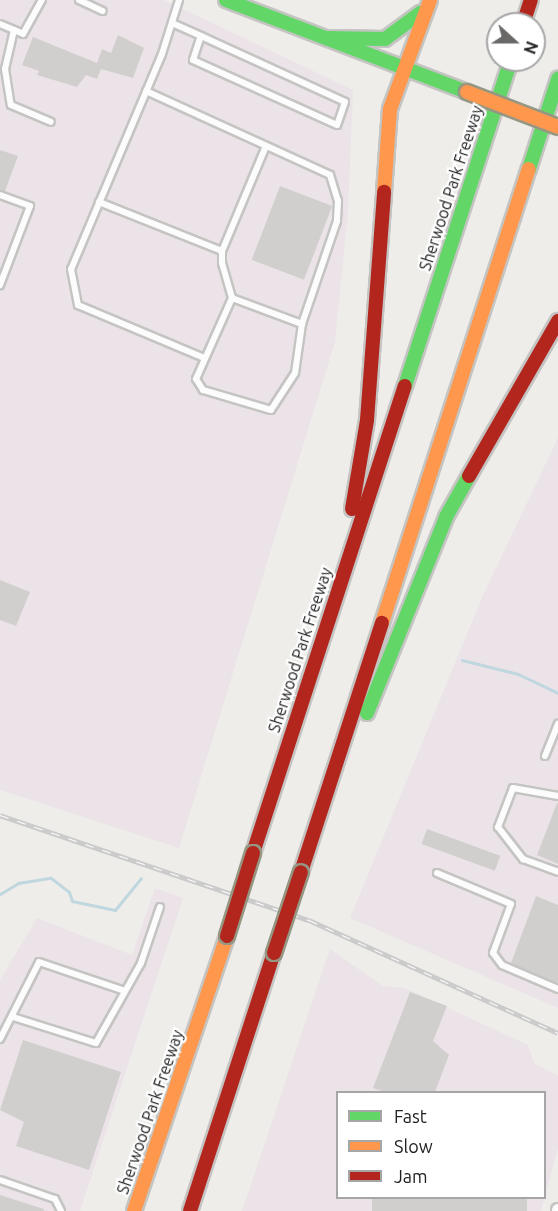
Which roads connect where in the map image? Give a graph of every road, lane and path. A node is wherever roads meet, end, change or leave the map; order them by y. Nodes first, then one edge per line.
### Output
1 (42, 0) edge
2 (79, 0) edge
3 (179, 0) edge
4 (226, 0) edge
5 (429, 2) edge
6 (103, 11) dead end
7 (172, 23) junction
8 (0, 24) edge
9 (14, 30) junction
10 (201, 36) junction
11 (328, 38) junction
12 (402, 67) junction
13 (507, 72) edge
14 (558, 79) edge
15 (146, 91) junction
16 (51, 122) dead end
17 (558, 127) edge
18 (266, 146) junction
19 (0, 195) edge
20 (99, 202) junction
21 (222, 251) junction
22 (0, 285) edge
23 (232, 298) junction
24 (558, 321) edge
25 (302, 324) junction
26 (204, 358) junction
27 (332, 605) junction
28 (558, 724) edge
29 (545, 756) dead end
30 (558, 796) edge
31 (315, 832) junction
32 (558, 872) edge
33 (437, 873) dead end
34 (160, 907) dead end
35 (558, 989) edge
36 (122, 990) junction
37 (13, 1017) junction
38 (0, 1039) edge
39 (0, 1180) edge
40 (61, 1211) edge
41 (134, 1211) edge
42 (190, 1211) edge

1 - 9 lane
2 - 6 lane
3 - 7 lane
4 - 11 main road
5 - 11 main road
5 - 12 main road
7 - 10 lane
7 - 15 lane
8 - 9 lane
9 - 16 lane
10 - 10 lane
11 - 12 main road
12 - 17 main road, bridge
12 - 27 main road
13 - 27 main road, Sherwood Park Freeway
14 - 31 main road
15 - 18 lane
15 - 20 lane
18 - 21 lane
18 - 25 lane
19 - 22 lane
20 - 21 lane
20 - 26 lane
21 - 23 lane
23 - 25 lane
23 - 26 lane
24 - 31 main road
25 - 26 lane
27 - 41 main road, Sherwood Park Freeway, bridge
28 - 29 lane
30 - 32 lane
31 - 42 main road, bridge
33 - 35 lane
34 - 36 lane
36 - 37 lane
36 - 37 lane
37 - 38 lane
39 - 40 lane

